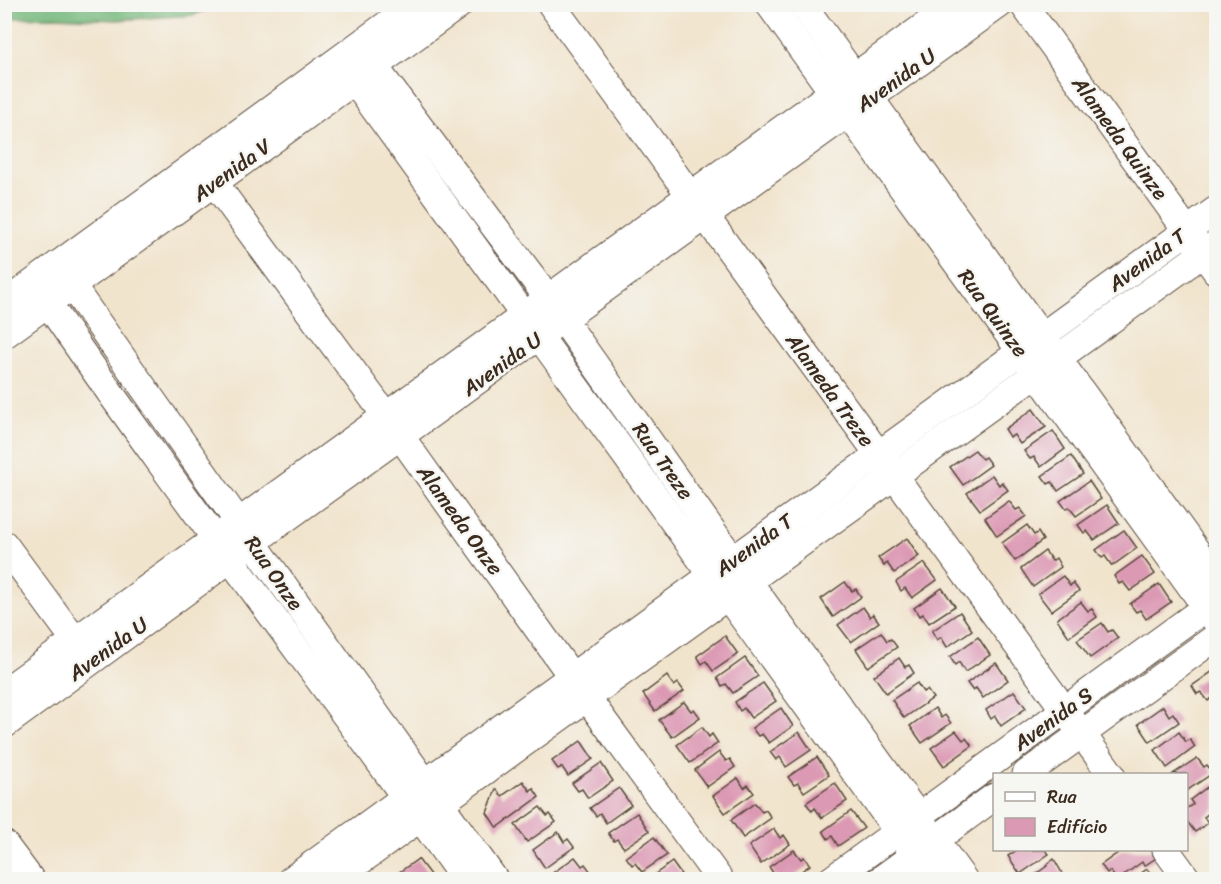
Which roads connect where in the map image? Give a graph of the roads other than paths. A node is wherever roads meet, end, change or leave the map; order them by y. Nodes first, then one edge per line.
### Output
1 (415, 4) edge
2 (460, 4) edge
3 (551, 4) edge
4 (770, 4) edge
5 (802, 4) edge
6 (955, 4) edge
7 (1000, 4) edge
8 (1023, 4) edge
9 (357, 63) junction
10 (851, 95) junction
11 (199, 162) junction
12 (214, 183) junction
13 (690, 195) junction
14 (1216, 210) edge
15 (706, 217) junction
16 (1187, 231) junction
17 (1212, 256) edge
18 (57, 264) junction
19 (72, 288) junction
20 (41, 293) junction
21 (548, 298) junction
22 (4, 304) edge
23 (563, 320) junction
24 (533, 326) junction
25 (4, 336) edge
26 (1032, 344) junction
27 (1048, 366) junction
28 (393, 427) junction
29 (878, 456) junction
30 (894, 477) junction
31 (246, 533) junction
32 (4, 544) edge
33 (222, 550) junction
34 (741, 571) junction
35 (711, 576) junction
36 (1216, 578) edge
37 (727, 597) junction
38 (1213, 610) edge
39 (1216, 637) edge
40 (83, 651) junction
41 (579, 687) junction
42 (4, 692) edge
43 (1065, 710) junction
44 (4, 724) edge
45 (1082, 734) junction
46 (1027, 773) edge
47 (1111, 773) edge
48 (993, 798) edge
49 (422, 800) junction
50 (908, 824) junction
51 (4, 844) edge
52 (925, 847) junction
53 (1167, 851) edge
54 (31, 879) edge
55 (291, 879) edge
56 (334, 879) edge
57 (465, 879) edge
58 (495, 879) edge
59 (720, 879) edge
60 (831, 879) edge
61 (880, 879) edge
62 (933, 879) edge
63 (964, 879) edge
64 (1188, 879) edge

1 - 9 street, Avenida V
2 - 9 street, Avenida V
3 - 13 street, Alameda Treze
4 - 10 street, Rua Quinze
5 - 10 street, Rua Quinze
6 - 10 street, Avenida U
7 - 10 street, Avenida U
8 - 16 street, Alameda Quinze
9 - 11 street, Avenida V
9 - 12 street, Avenida V
9 - 21 street, Rua Treze
9 - 24 street, Rua Treze
10 - 13 street, Avenida U
10 - 15 street, Avenida U
10 - 26 street, Rua Quinze
11 - 12 street, Alameda Onze
11 - 18 street, Avenida V
12 - 19 street, Avenida V
12 - 28 street, Alameda Onze
13 - 15 street, Alameda Treze
13 - 21 street, Avenida U
14 - 16 street, Avenida T
15 - 23 street, Avenida U
15 - 29 street, Alameda Treze
16 - 17 street, Alameda Quinze
16 - 26 street, Avenida T
17 - 27 street, Avenida T
18 - 19 street, Rua Onze
18 - 20 street, Avenida V
19 - 20 street, Avenida V
19 - 31 street, Rua Onze
20 - 22 street, Avenida V
20 - 25 street, Avenida V
20 - 33 street, Rua Onze
21 - 23 street, Rua Treze
21 - 24 street, Avenida U
23 - 24 street, Avenida U
23 - 34 street, Rua Treze
24 - 28 street, Avenida U
24 - 35 street, Rua Treze
26 - 27 street, Rua Quinze
26 - 29 street, Avenida T
27 - 30 street, Avenida T
27 - 36 street, Rua Quinze
27 - 38 street, Rua Quinze
28 - 31 street, Avenida U
28 - 41 street, Alameda Onze
29 - 30 street, Alameda Treze
29 - 34 street, Avenida T
30 - 34 street, Avenida T
30 - 43 street, Alameda Treze
31 - 33 street, Avenida U
31 - 49 street, Rua Onze
32 - 40 street
33 - 40 street, Avenida U
33 - 49 street, Rua Onze
34 - 35 street, Avenida T
34 - 37 street, Avenida T
34 - 50 street, Rua Treze
35 - 37 street, Rua Treze
35 - 41 street, Avenida T
37 - 41 street, Avenida T
37 - 50 street, Rua Treze
38 - 43 street, Avenida S
39 - 45 street, Avenida S
40 - 42 street, Avenida U
40 - 44 street, Avenida U
41 - 49 street, Avenida T
41 - 59 street, Alameda Onze
43 - 45 street, Alameda Treze
43 - 50 street, Avenida S
45 - 46 street, Avenida S
45 - 47 street, Alameda Treze
48 - 52 street
49 - 55 street, Avenida T
49 - 56 street, Avenida T
49 - 57 street, Rua Onze
49 - 58 street, Rua Onze
50 - 52 street, Rua Treze
50 - 60 street, Avenida S
51 - 54 street
52 - 61 street
52 - 62 street, Rua Treze
52 - 63 street, Rua Treze
53 - 64 street

